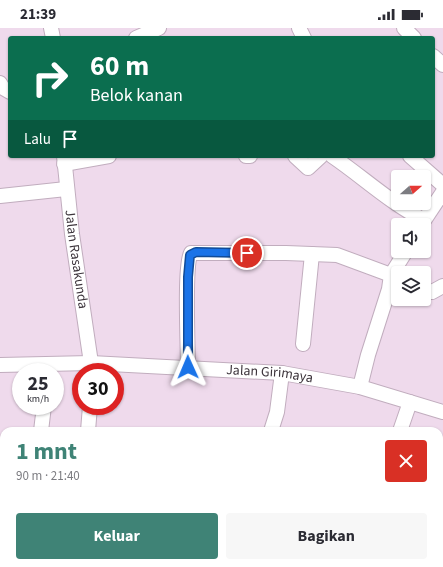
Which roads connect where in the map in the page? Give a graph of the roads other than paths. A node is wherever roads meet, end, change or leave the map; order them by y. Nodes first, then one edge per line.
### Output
1 (159, 28) edge
2 (404, 28) edge
3 (141, 36) edge
4 (412, 36) edge
5 (435, 58) edge
6 (443, 65) edge
7 (0, 83) edge
8 (8, 91) edge
9 (86, 158) edge
10 (297, 158) edge
11 (319, 158) edge
12 (334, 158) edge
13 (412, 158) edge
14 (64, 160) edge
15 (443, 185) edge
16 (66, 189) junction
17 (443, 192) edge
18 (0, 196) edge
19 (417, 218) edge
20 (426, 218) edge
21 (312, 254) junction
22 (391, 271) edge
23 (391, 284) edge
24 (443, 286) edge
25 (431, 292) edge
26 (304, 344) dead end
27 (90, 363) edge
28 (0, 364) edge
29 (12, 365) edge
30 (188, 367) junction
31 (124, 368) edge
32 (282, 373) junction
33 (360, 387) junction
34 (410, 402) junction
35 (443, 412) edge
36 (43, 415) edge
37 (89, 415) edge
38 (41, 427) edge
39 (88, 427) edge
40 (271, 427) edge
41 (401, 427) edge

1 - 3 street
2 - 4 street
5 - 6 street
7 - 8 street
9 - 14 street
10 - 11 street
12 - 19 street
13 - 15 street
14 - 16 street, Jalan Rasakunda
16 - 18 street
16 - 27 street, Jalan Rasakunda
17 - 20 street
21 - 22 street
21 - 26 street
21 - 30 street
23 - 33 street
24 - 25 street
28 - 29 street, Jalan Girimaya
30 - 31 street, Jalan Girimaya
30 - 32 street, Jalan Girimaya
32 - 33 street, Jalan Girimaya
32 - 40 street
33 - 34 street, Jalan Girimaya
34 - 35 street, Jalan Girimaya
34 - 41 street
36 - 38 street
37 - 39 street

